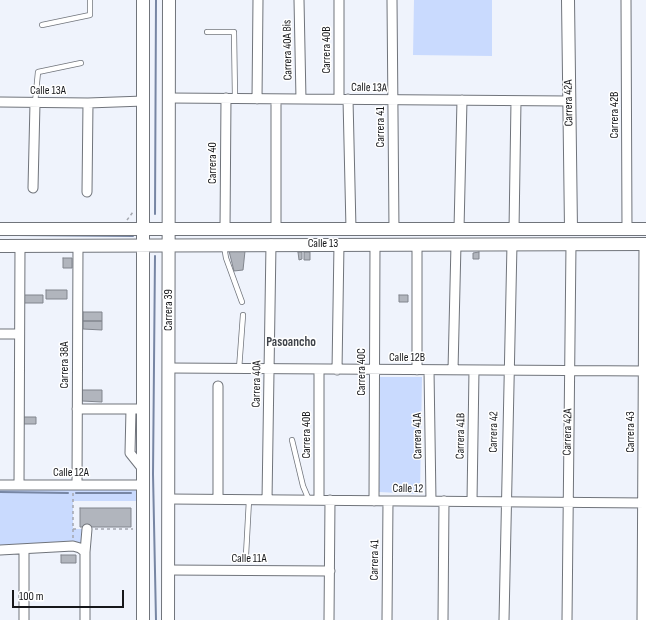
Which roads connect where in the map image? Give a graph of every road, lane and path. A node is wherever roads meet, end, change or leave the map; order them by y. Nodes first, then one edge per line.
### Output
1 (90, 0) edge
2 (143, 0) edge
3 (169, 0) edge
4 (258, 0) edge
5 (299, 0) edge
6 (339, 0) edge
7 (392, 0) edge
8 (568, 0) edge
9 (626, 0) edge
10 (42, 25) dead end
11 (207, 32) dead end
12 (81, 64) dead end
13 (169, 98) junction
14 (230, 98) junction
15 (257, 99) junction
16 (276, 99) junction
17 (301, 99) junction
18 (344, 99) junction
19 (144, 100) junction
20 (392, 100) junction
21 (462, 100) junction
22 (516, 101) junction
23 (568, 101) junction
24 (0, 102) edge
25 (35, 103) junction
26 (88, 103) junction
27 (33, 188) dead end
28 (87, 192) dead end
29 (144, 206) junction
30 (0, 229) edge
31 (147, 229) junction
32 (167, 229) junction
33 (225, 229) junction
34 (276, 229) junction
35 (351, 229) junction
36 (394, 229) junction
37 (459, 229) junction
38 (570, 229) junction
39 (627, 229) junction
40 (646, 229) edge
41 (122, 230) junction
42 (514, 230) junction
43 (166, 244) junction
44 (224, 244) junction
45 (270, 244) junction
46 (339, 244) junction
47 (375, 244) junction
48 (417, 244) junction
49 (456, 244) junction
50 (512, 244) junction
51 (571, 244) junction
52 (645, 244) edge
53 (146, 245) junction
54 (0, 246) edge
55 (20, 246) junction
56 (78, 246) junction
57 (122, 246) junction
58 (143, 269) junction
59 (242, 302) dead end
60 (645, 310) edge
61 (243, 315) dead end
62 (0, 334) edge
63 (20, 334) junction
64 (169, 368) junction
65 (239, 369) junction
66 (269, 370) junction
67 (320, 370) junction
68 (337, 370) junction
69 (374, 370) junction
70 (417, 370) junction
71 (429, 370) junction
72 (453, 370) junction
73 (474, 370) junction
74 (508, 370) junction
75 (569, 370) junction
76 (645, 371) edge
77 (218, 386) dead end
78 (77, 409) junction
79 (137, 409) junction
80 (645, 428) edge
81 (292, 440) dead end
82 (0, 485) edge
83 (19, 485) junction
84 (77, 485) junction
85 (142, 485) junction
86 (169, 499) junction
87 (218, 499) junction
88 (249, 500) junction
89 (267, 500) junction
90 (309, 500) junction
91 (319, 500) junction
92 (330, 500) junction
93 (73, 501) dead end
94 (374, 501) junction
95 (388, 501) junction
96 (431, 501) junction
97 (444, 501) junction
98 (472, 501) junction
99 (505, 502) junction
100 (567, 502) junction
101 (644, 503) edge
102 (73, 529) dead end
103 (87, 529) joint
104 (143, 529) junction
105 (24, 549) junction
106 (0, 550) edge
107 (85, 552) junction
108 (246, 555) dead end
109 (644, 560) edge
110 (168, 570) junction
111 (330, 571) junction
112 (24, 620) edge
113 (85, 620) edge
114 (143, 620) edge
115 (168, 620) edge
116 (329, 620) edge
117 (387, 620) edge
118 (443, 620) edge
119 (504, 620) edge
120 (567, 620) edge
121 (642, 620) edge

1 - 10 lane
2 - 19 main road
3 - 13 main road, Carrera 39
4 - 15 street
5 - 17 street, Carrera 40A Bis
6 - 18 street, Carrera 40B
7 - 20 street, Carrera 41
8 - 23 main road, Carrera 42A
9 - 39 street, Carrera 42B
11 - 14 lane
12 - 25 lane
13 - 14 street, Calle 13A
13 - 32 main road, Carrera 39
14 - 15 street, Calle 13A
14 - 33 street, Carrera 40
15 - 16 street, Calle 13A
16 - 17 street, Calle 13A
16 - 34 street
17 - 18 street, Calle 13A
18 - 20 street, Calle 13A
18 - 35 street, Carrera 40B
19 - 26 street, Calle 13A
19 - 29 main road
20 - 21 street, Calle 13A
20 - 36 street, Carrera 41
21 - 22 street, Calle 13A
21 - 37 street
22 - 23 street, Calle 13A
22 - 42 street
23 - 38 main road, Carrera 42A
24 - 25 street, Calle 13A
25 - 26 street, Calle 13A
25 - 27 street
26 - 28 street
29 - 31 main road
29 - 41 main road
30 - 41 main road, Calle 13
31 - 32 main road, Calle 13
31 - 41 main road, Calle 13
31 - 53 main road
32 - 33 main road, Calle 13
32 - 43 main road, Carrera 39
33 - 34 main road, Calle 13
34 - 35 main road, Calle 13
35 - 36 main road, Calle 13
36 - 37 main road, Calle 13
37 - 42 main road, Calle 13
38 - 39 main road, Calle 13
38 - 42 main road, Calle 13
39 - 40 main road, Calle 13
43 - 44 main road, Calle 13
43 - 53 main road, Calle 13
43 - 64 main road, Carrera 39
44 - 45 main road, Calle 13
44 - 59 lane
45 - 46 main road, Calle 13
45 - 66 street, Carrera 40A
46 - 47 main road, Calle 13
46 - 68 street
47 - 48 main road, Calle 13
47 - 69 street, Carrera 40C
48 - 49 main road, Calle 13
48 - 70 street
49 - 50 main road, Calle 13
49 - 72 street
50 - 51 main road, Calle 13
50 - 74 street, Carrera 42
51 - 52 main road, Calle 13
51 - 75 street, Carrera 42A
52 - 60 street, Carrera 43
53 - 57 main road, Calle 13
53 - 58 main road
54 - 55 main road, Calle 13
55 - 56 main road, Calle 13
55 - 63 street
56 - 57 main road, Calle 13
56 - 78 street, Carrera 38A
57 - 58 main road
58 - 79 main road
60 - 76 street, Carrera 43
61 - 65 lane
62 - 63 street
63 - 83 street
64 - 65 street, Calle 12B
64 - 86 main road, Carrera 39
65 - 66 street, Calle 12B
66 - 67 street, Calle 12B
66 - 89 street, Carrera 40A
67 - 68 street, Calle 12B
67 - 91 street, Carrera 40B
68 - 69 street, Calle 12B
69 - 70 street, Calle 12B
69 - 94 street, Carrera 40C
70 - 71 street, Calle 12B
71 - 72 street, Calle 12B
71 - 96 street, Carrera 41A
72 - 73 street, Calle 12B
73 - 74 street, Calle 12B
73 - 98 street, Carrera 41B
74 - 75 street, Calle 12B
74 - 99 street, Carrera 42
75 - 76 street, Calle 12B
75 - 100 street, Carrera 42A
76 - 80 street, Carrera 43
77 - 87 street
78 - 79 street
78 - 84 street, Carrera 38A
79 - 85 main road
80 - 101 street, Carrera 43
81 - 90 lane
82 - 83 street, Calle 12A
83 - 84 street, Calle 12A
84 - 85 street, Calle 12A
85 - 104 main road
86 - 87 street, Calle 12
86 - 110 main road, Carrera 39
87 - 88 street, Calle 12
88 - 89 street, Calle 12
88 - 108 lane
89 - 90 street, Calle 12
90 - 91 street, Calle 12
91 - 92 street, Calle 12
92 - 94 street, Calle 12
92 - 111 street
93 - 102 path
94 - 95 street, Calle 12
95 - 96 street, Calle 12
95 - 117 street, Carrera 41
96 - 97 street, Calle 12
97 - 98 street, Calle 12
97 - 118 street
98 - 99 street, Calle 12
99 - 100 street, Calle 12
99 - 119 street, Carrera 42
100 - 101 street, Calle 12
100 - 120 street, Carrera 42A
101 - 109 street, Carrera 43
103 - 104 path
103 - 107 street
104 - 114 main road
105 - 106 street
105 - 107 street
105 - 112 street
107 - 113 street
109 - 121 street, Carrera 43
110 - 111 street, Calle 11A
110 - 115 main road, Carrera 39
111 - 116 street

